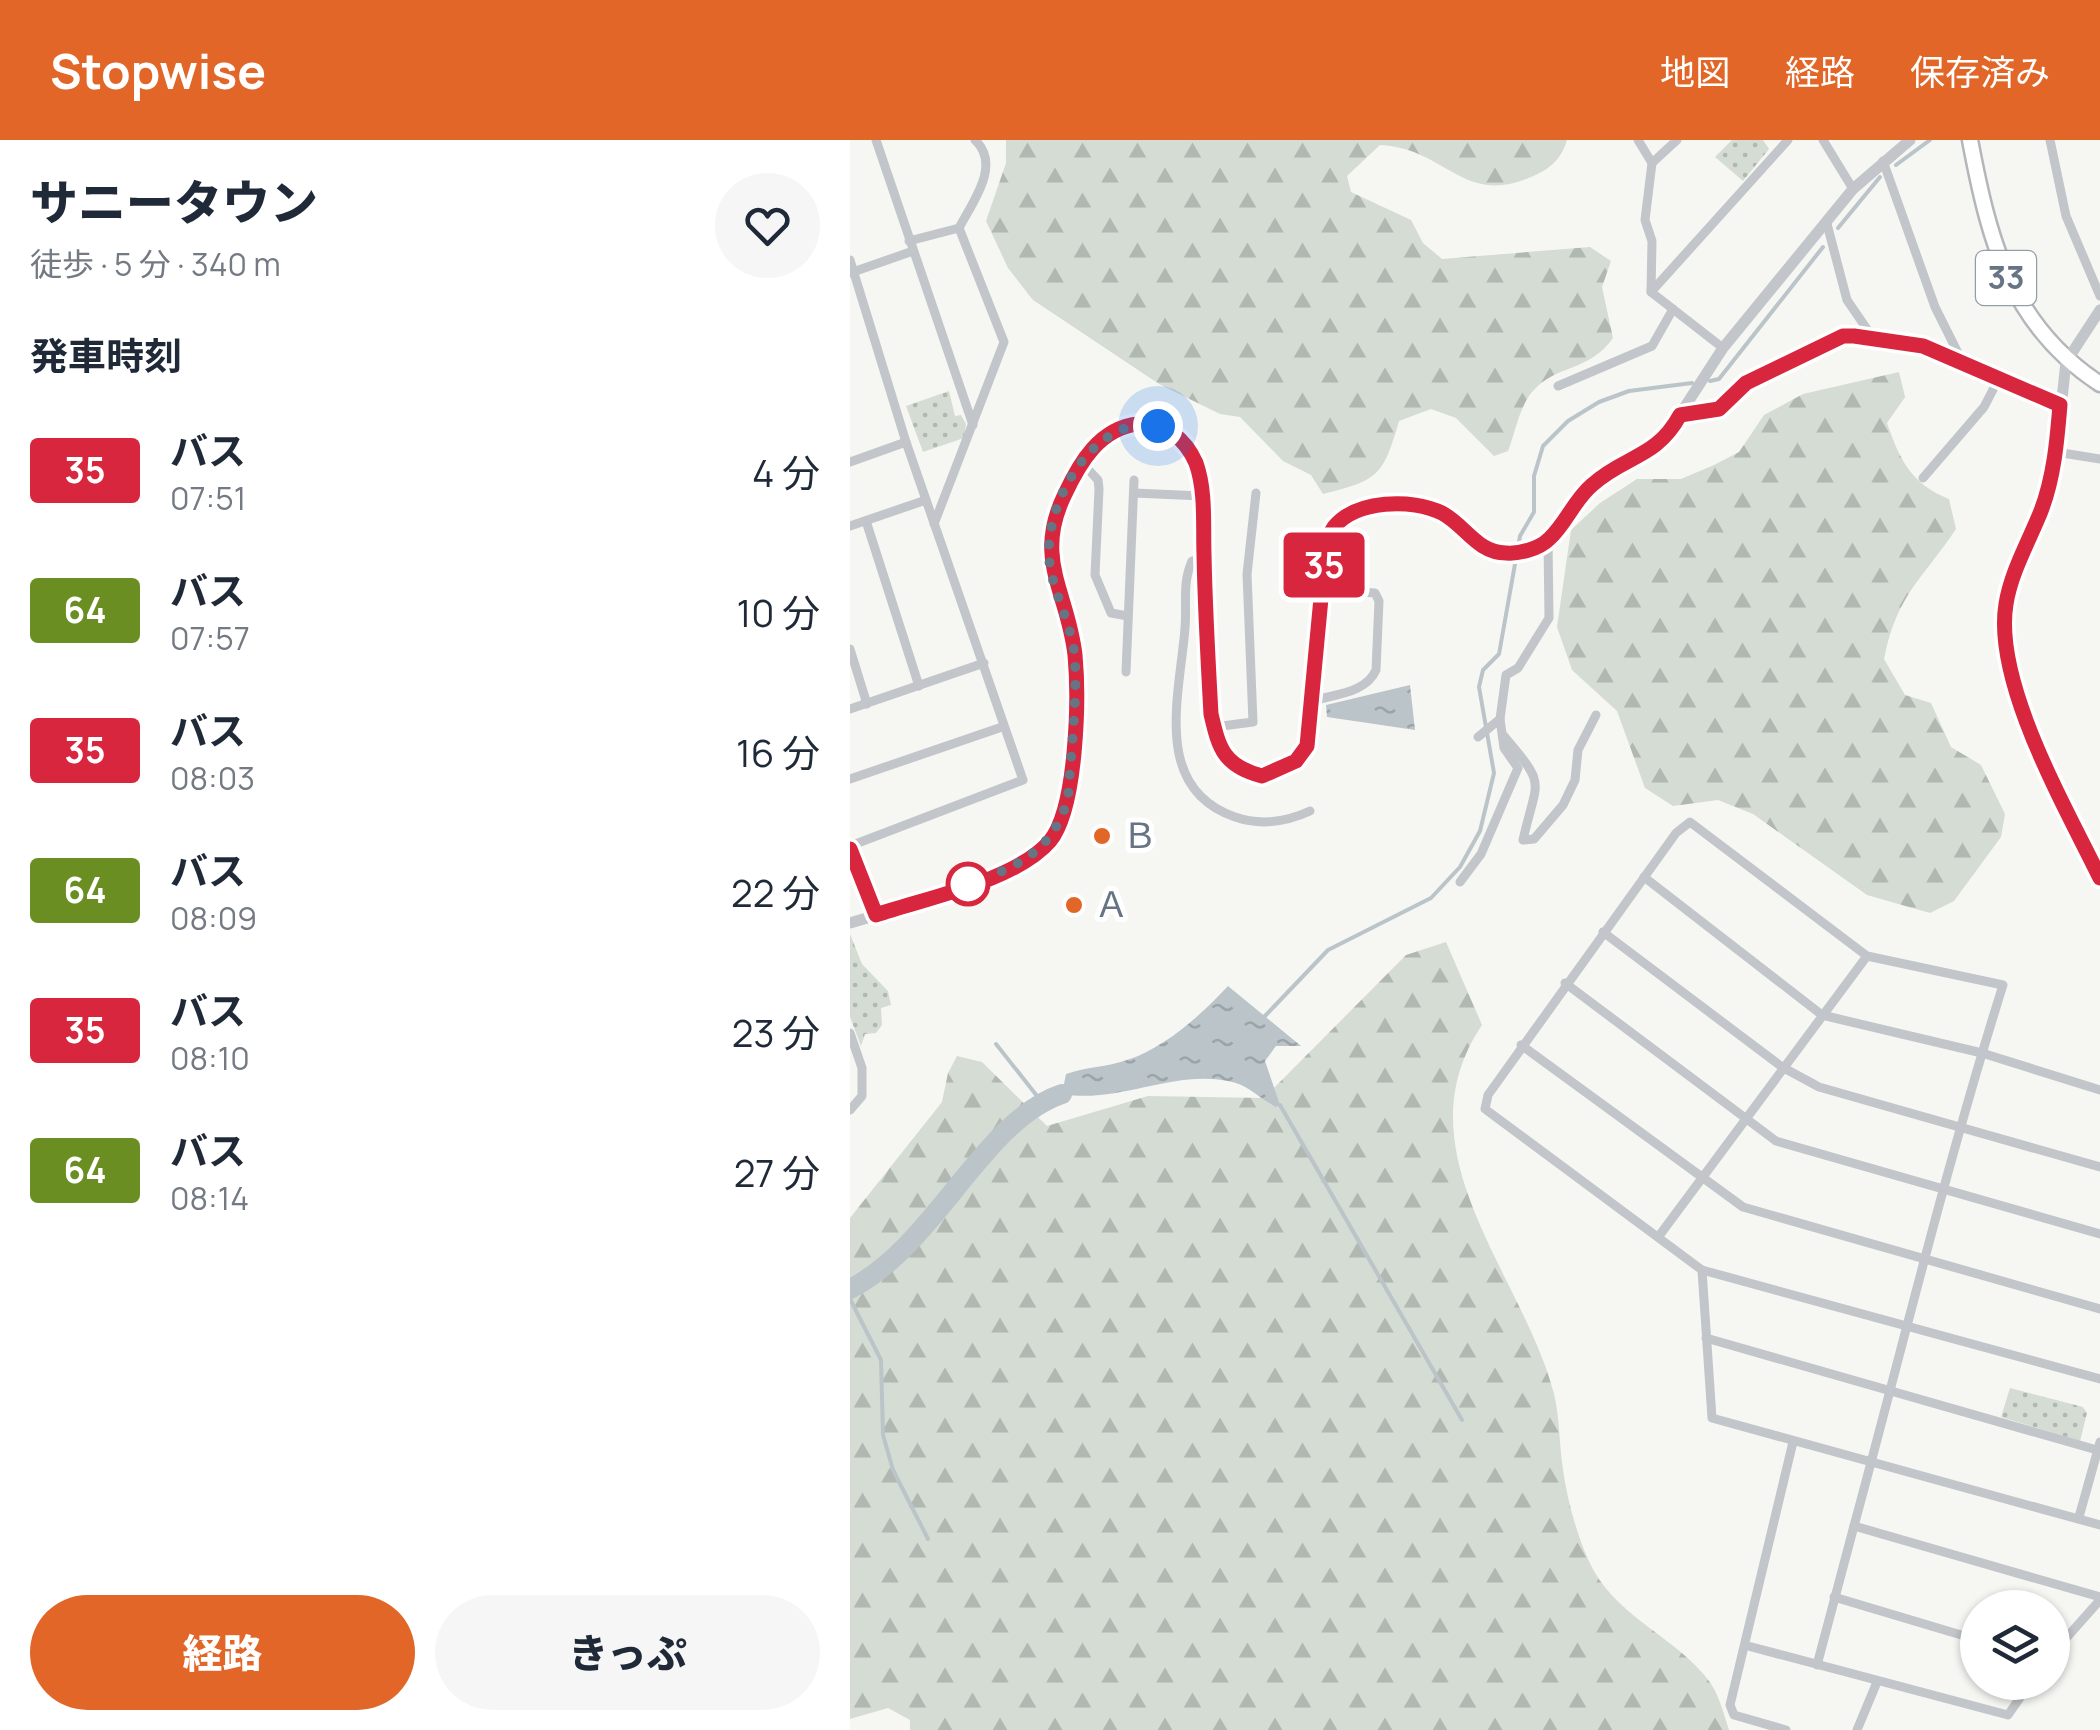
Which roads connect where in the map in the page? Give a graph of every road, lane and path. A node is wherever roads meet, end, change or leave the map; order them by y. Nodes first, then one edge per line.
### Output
1 (876, 140) edge
2 (975, 140) edge
3 (1638, 140) edge
4 (1677, 140) edge
5 (1788, 140) edge
6 (1823, 140) edge
7 (1910, 140) edge
8 (1970, 140) edge
9 (2050, 140) edge
10 (1882, 160) junction
11 (1652, 163) junction
12 (1853, 189) junction
13 (1827, 224) junction
14 (958, 228) junction
15 (911, 246) junction
16 (851, 268) edge
17 (1651, 292) junction
18 (2100, 296) edge
19 (1673, 309) junction
20 (2100, 310) edge
21 (1873, 338) junction
22 (1724, 348) junction
23 (2066, 362) junction
24 (1966, 367) junction
25 (1998, 380) junction
26 (2100, 384) edge
27 (1558, 386) dead end
28 (2060, 405) junction
29 (1680, 415) junction
30 (973, 425) junction
31 (906, 442) junction
32 (2056, 452) junction
33 (2100, 459) edge
34 (850, 462) edge
35 (1083, 464) junction
36 (1923, 478) dead end
37 (1134, 480) dead end
38 (1134, 493) junction
39 (1256, 493) dead end
40 (1202, 496) junction
41 (926, 500) junction
42 (866, 521) junction
43 (934, 524) junction
44 (850, 526) edge
45 (1548, 541) junction
46 (1204, 558) junction
47 (1320, 589) junction
48 (1128, 616) junction
49 (850, 649) edge
50 (984, 663) junction
51 (1126, 672) dead end
52 (919, 686) junction
53 (1313, 700) junction
54 (867, 704) junction
55 (850, 710) edge
56 (1596, 715) dead end
57 (1496, 722) junction
58 (1214, 726) junction
59 (1002, 727) junction
60 (1502, 735) junction
61 (1478, 736) dead end
62 (850, 779) edge
63 (1310, 812) dead end
64 (850, 847) edge
65 (1644, 878) junction
66 (2100, 878) edge
67 (1460, 882) dead end
68 (876, 915) junction
69 (850, 924) edge
70 (1603, 932) junction
71 (1867, 956) junction
72 (1566, 983) junction
73 (1822, 1016) junction
74 (850, 1033) edge
75 (1521, 1045) junction
76 (1982, 1053) junction
77 (1782, 1067) junction
78 (2100, 1090) edge
79 (850, 1110) edge
80 (1744, 1120) junction
81 (1963, 1129) junction
82 (2100, 1167) edge
83 (1700, 1175) junction
84 (1943, 1188) junction
85 (2100, 1234) edge
86 (1659, 1236) junction
87 (1926, 1259) junction
88 (1702, 1270) junction
89 (2100, 1309) edge
90 (1908, 1325) junction
91 (1706, 1338) junction
92 (2100, 1380) edge
93 (1891, 1389) junction
94 (1793, 1442) junction
95 (2099, 1446) edge
96 (1872, 1462) junction
97 (2079, 1517) junction
98 (2100, 1525) edge
99 (1854, 1526) junction
100 (1834, 1597) junction
101 (2100, 1599) edge
102 (2070, 1633) edge
103 (1960, 1635) edge
104 (1748, 1646) junction
105 (1817, 1665) junction
106 (1877, 1682) junction
107 (2018, 1700) edge
108 (1786, 1730) edge
109 (1857, 1730) edge

1 - 15 street
2 - 14 street
3 - 11 street
4 - 11 street
5 - 17 street
6 - 12 street
7 - 10 street
8 - 23 main road, 33
9 - 18 street
10 - 12 street
10 - 24 street
11 - 17 street
12 - 13 street
13 - 21 street
13 - 22 street
14 - 15 street
14 - 30 street
15 - 16 street
15 - 30 street
16 - 31 street
17 - 19 street
19 - 22 street
19 - 27 street
20 - 23 street
21 - 24 street
21 - 29 street
22 - 29 street
23 - 26 main road, 33
23 - 28 street
24 - 25 street
25 - 28 street
25 - 36 street
28 - 32 street
29 - 45 street
30 - 43 street
31 - 34 street
31 - 41 street
32 - 33 street
32 - 66 street
35 - 40 street
35 - 48 street
35 - 68 street
37 - 38 street
38 - 40 street
38 - 48 street
39 - 58 street
40 - 46 street
41 - 42 street
41 - 43 street
42 - 44 street
42 - 52 street
43 - 50 street
45 - 47 street
45 - 57 street
46 - 58 street
46 - 63 street
47 - 53 street
47 - 53 street
48 - 51 street
49 - 54 street
50 - 52 street
50 - 59 street
52 - 54 street
53 - 58 street
54 - 55 street
56 - 60 street
57 - 60 street
57 - 61 street
59 - 62 street
59 - 64 street
60 - 67 street
64 - 68 street
65 - 70 street
65 - 71 street
65 - 73 street
68 - 69 street
70 - 72 street
70 - 77 street
71 - 73 street
71 - 76 street
72 - 75 street
72 - 80 street
73 - 76 street
73 - 77 street
74 - 79 street
75 - 83 street
75 - 86 street
76 - 78 street
76 - 81 street
77 - 80 street
77 - 81 street
80 - 83 street
80 - 84 street
81 - 82 street
81 - 84 street
83 - 86 street
83 - 87 street
84 - 85 street
84 - 87 street
86 - 88 street
87 - 89 street
87 - 90 street
88 - 90 street
88 - 91 street
90 - 92 street
90 - 93 street
91 - 93 street
91 - 94 street
93 - 95 street
93 - 96 street
94 - 96 street
94 - 104 street
95 - 97 street
96 - 97 street
96 - 99 street
97 - 98 street
99 - 100 street
99 - 101 street
100 - 103 street
100 - 105 street
101 - 102 street
104 - 105 street
104 - 108 street
105 - 106 street
106 - 107 street
106 - 109 street

